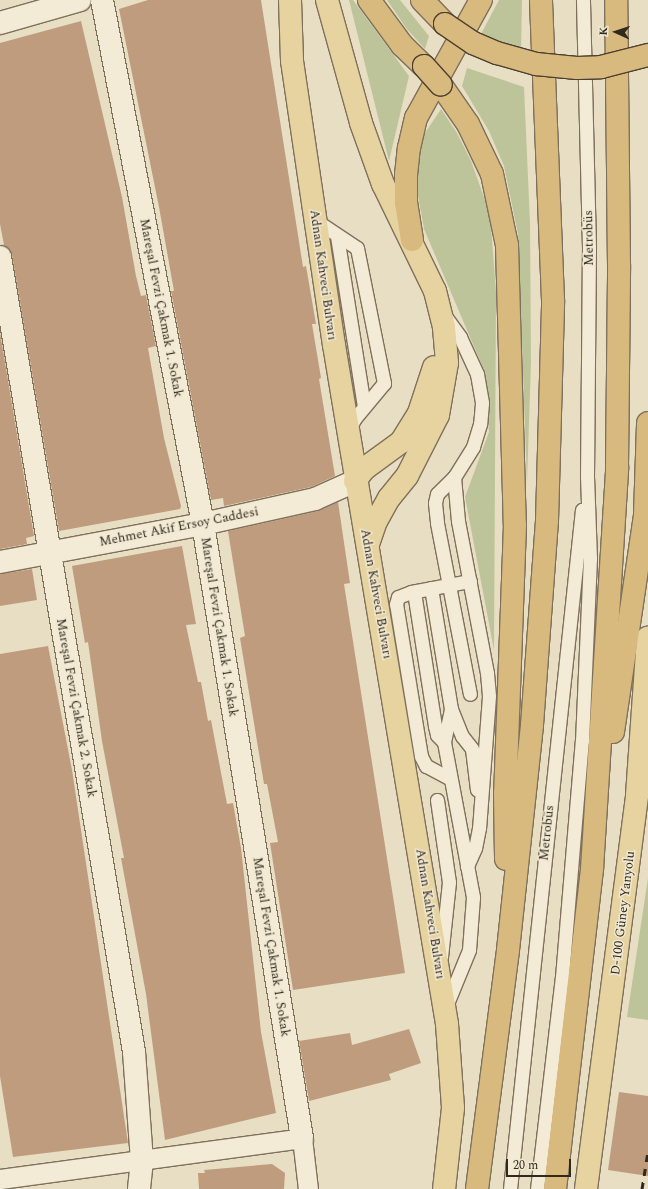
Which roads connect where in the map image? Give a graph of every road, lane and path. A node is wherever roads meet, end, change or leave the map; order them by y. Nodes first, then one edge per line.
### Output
1 (80, 0) edge
2 (102, 0) edge
3 (290, 0) edge
4 (327, 0) edge
5 (369, 0) edge
6 (422, 0) edge
7 (480, 0) edge
8 (542, 0) edge
9 (583, 0) edge
10 (616, 0) edge
11 (0, 23) edge
12 (648, 55) edge
13 (315, 220) junction
14 (337, 236) junction
15 (412, 240) junction
16 (0, 257) edge
17 (442, 319) junction
18 (364, 406) junction
19 (648, 423) edge
20 (347, 433) junction
21 (454, 477) junction
22 (587, 477) junction
23 (355, 481) junction
24 (203, 524) junction
25 (368, 545) junction
26 (50, 552) junction
27 (0, 562) edge
28 (470, 580) junction
29 (448, 585) junction
30 (431, 588) junction
31 (414, 592) junction
32 (648, 637) edge
33 (489, 690) junction
34 (470, 694) junction
35 (451, 705) junction
36 (444, 742) junction
37 (648, 752) edge
38 (449, 778) junction
39 (598, 790) junction
40 (637, 795) junction
41 (437, 800) dead end
42 (481, 814) junction
43 (467, 866) junction
44 (508, 950) junction
45 (439, 970) junction
46 (445, 1009) junction
47 (302, 1138) junction
48 (142, 1160) junction
49 (0, 1179) edge
50 (139, 1189) edge
51 (308, 1189) edge
52 (444, 1189) edge
53 (477, 1189) edge
54 (510, 1189) edge
55 (537, 1189) edge
56 (555, 1189) edge
57 (586, 1189) edge

1 - 11 street
2 - 24 street, Mareşal Fevzi Çakmak 1. Sokak
3 - 13 main road, Adnan Kahveci Bulvarı
4 - 15 main road
5 - 44 highway, bridge
6 - 12 highway, bridge
7 - 15 highway
8 - 44 highway
9 - 22 lane, Metrobüs
10 - 39 highway
13 - 14 lane
13 - 20 main road, Adnan Kahveci Bulvarı
14 - 18 lane
14 - 18 lane
15 - 17 main road
16 - 26 street, Mareşal Fevzi Çakmak 2. Sokak
17 - 21 lane
17 - 23 main road
17 - 25 main road
18 - 20 lane
19 - 39 highway
20 - 23 main road, Adnan Kahveci Bulvarı
21 - 28 lane
21 - 29 lane
22 - 54 lane, Metrobüs
22 - 55 lane, Metrobüs
23 - 24 street, Mehmet Akif Ersoy Caddesi
23 - 25 main road, Adnan Kahveci Bulvarı
24 - 26 street, Mehmet Akif Ersoy Caddesi
24 - 47 street, Mareşal Fevzi Çakmak 1. Sokak
25 - 45 main road, Adnan Kahveci Bulvarı
26 - 27 street, Mehmet Akif Ersoy Caddesi
26 - 48 street, Mareşal Fevzi Çakmak 2. Sokak
28 - 29 lane
28 - 33 lane
29 - 30 lane
29 - 34 lane
30 - 31 lane
30 - 35 lane
31 - 36 lane
31 - 38 lane
32 - 40 main road, D-100 Güney Yanyolu
33 - 34 lane
33 - 42 lane
34 - 35 lane
35 - 36 lane
35 - 42 lane
36 - 38 lane
37 - 40 main road
38 - 43 lane
39 - 56 highway
40 - 57 main road, D-100 Güney Yanyolu
41 - 45 lane
42 - 43 lane
43 - 46 lane
44 - 53 highway
45 - 46 main road, Adnan Kahveci Bulvarı
46 - 52 main road, Adnan Kahveci Bulvarı
47 - 48 street
47 - 51 street
48 - 49 street
48 - 50 street, Mareşal Fevzi Çakmak 2. Sokak

